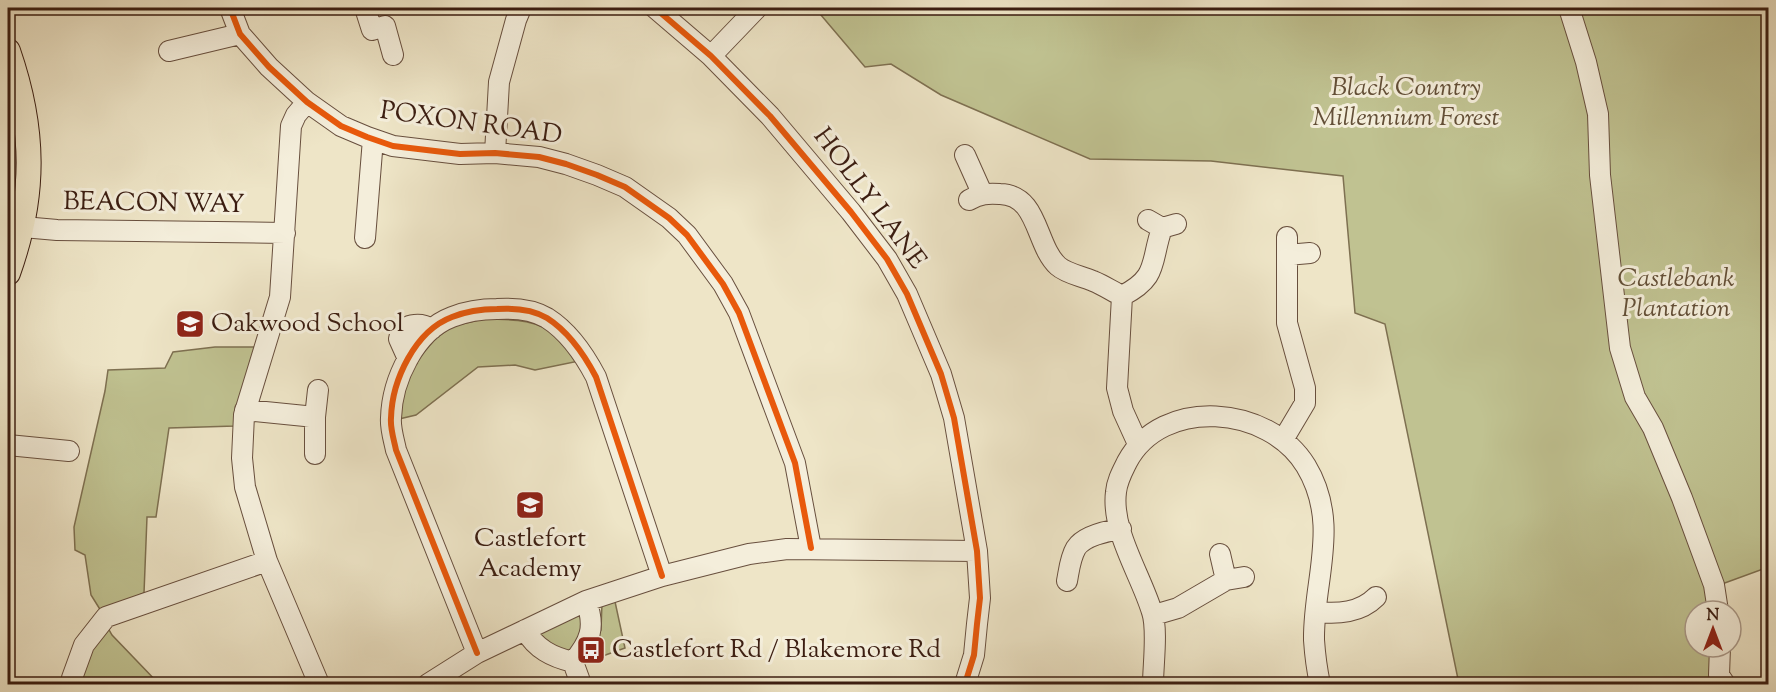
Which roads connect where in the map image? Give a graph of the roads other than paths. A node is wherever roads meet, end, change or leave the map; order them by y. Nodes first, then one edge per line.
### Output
1 (230, 8) edge
2 (365, 8) edge
3 (521, 8) edge
4 (654, 8) edge
5 (757, 8) edge
6 (1569, 8) edge
7 (240, 34) junction
8 (168, 51) dead end
9 (393, 55) dead end
10 (711, 56) junction
11 (10, 65) edge
12 (307, 102) junction
13 (373, 140) junction
14 (495, 153) junction
15 (965, 155) dead end
16 (1162, 224) dead end
17 (23, 227) junction
18 (285, 233) junction
19 (365, 238) dead end
20 (1310, 253) dead end
21 (8, 273) edge
22 (1122, 296) junction
23 (318, 390) dead end
24 (245, 410) junction
25 (315, 417) junction
26 (1283, 440) junction
27 (1138, 444) junction
28 (8, 445) edge
29 (69, 450) dead end
30 (315, 454) dead end
31 (1120, 529) junction
32 (811, 548) junction
33 (977, 551) junction
34 (1220, 554) dead end
35 (267, 561) junction
36 (1075, 575) dead end
37 (662, 576) junction
38 (1376, 594) dead end
39 (1716, 599) edge
40 (586, 601) junction
41 (1317, 612) junction
42 (1154, 615) junction
43 (525, 630) junction
44 (477, 652) junction
45 (1720, 659) edge
46 (573, 662) junction
47 (73, 684) edge
48 (320, 684) edge
49 (428, 684) edge
50 (581, 684) edge
51 (965, 684) edge
52 (1153, 684) edge
53 (1320, 684) edge
54 (1725, 684) edge

1 - 7 street, POXON ROAD
2 - 9 street
3 - 14 street
4 - 10 street, HOLLY LANE
5 - 10 street
6 - 39 street
7 - 8 street
7 - 12 street, POXON ROAD
10 - 33 street, HOLLY LANE
11 - 17 main road
12 - 13 street, POXON ROAD
12 - 18 street
13 - 14 street, POXON ROAD
13 - 19 street
14 - 32 street, POXON ROAD
15 - 22 street
16 - 22 street
17 - 18 street, BEACON WAY
17 - 21 main road
18 - 24 street
20 - 26 street
22 - 27 street
23 - 25 street
24 - 25 street
24 - 35 street
25 - 30 street
26 - 27 street
26 - 41 street
27 - 31 street
28 - 29 street
31 - 36 street
31 - 42 street
32 - 33 street
32 - 37 street
33 - 51 street, HOLLY LANE
34 - 42 street
35 - 47 street
35 - 48 street
37 - 40 street
37 - 44 street
38 - 41 street
40 - 43 street
40 - 46 street
41 - 53 street
42 - 52 street
43 - 44 street
43 - 46 street
44 - 49 street
45 - 54 street
46 - 50 street

